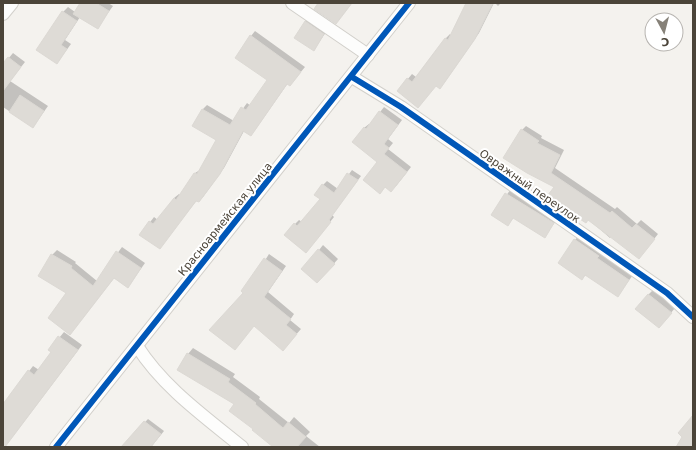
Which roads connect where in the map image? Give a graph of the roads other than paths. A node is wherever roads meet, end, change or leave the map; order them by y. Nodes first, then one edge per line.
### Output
1 (12, 3) edge
2 (292, 3) edge
3 (409, 3) edge
4 (3, 14) edge
5 (368, 55) junction
6 (352, 77) junction
7 (693, 317) edge
8 (137, 346) junction
9 (56, 447) edge
10 (242, 447) edge

1 - 4 street
2 - 5 street
3 - 5 street, Красноармейская улица
5 - 6 street, Красноармейская улица
6 - 7 street, Овражный переулок
6 - 8 street, Красноармейская улица
8 - 9 street, Красноармейская улица
8 - 10 street

